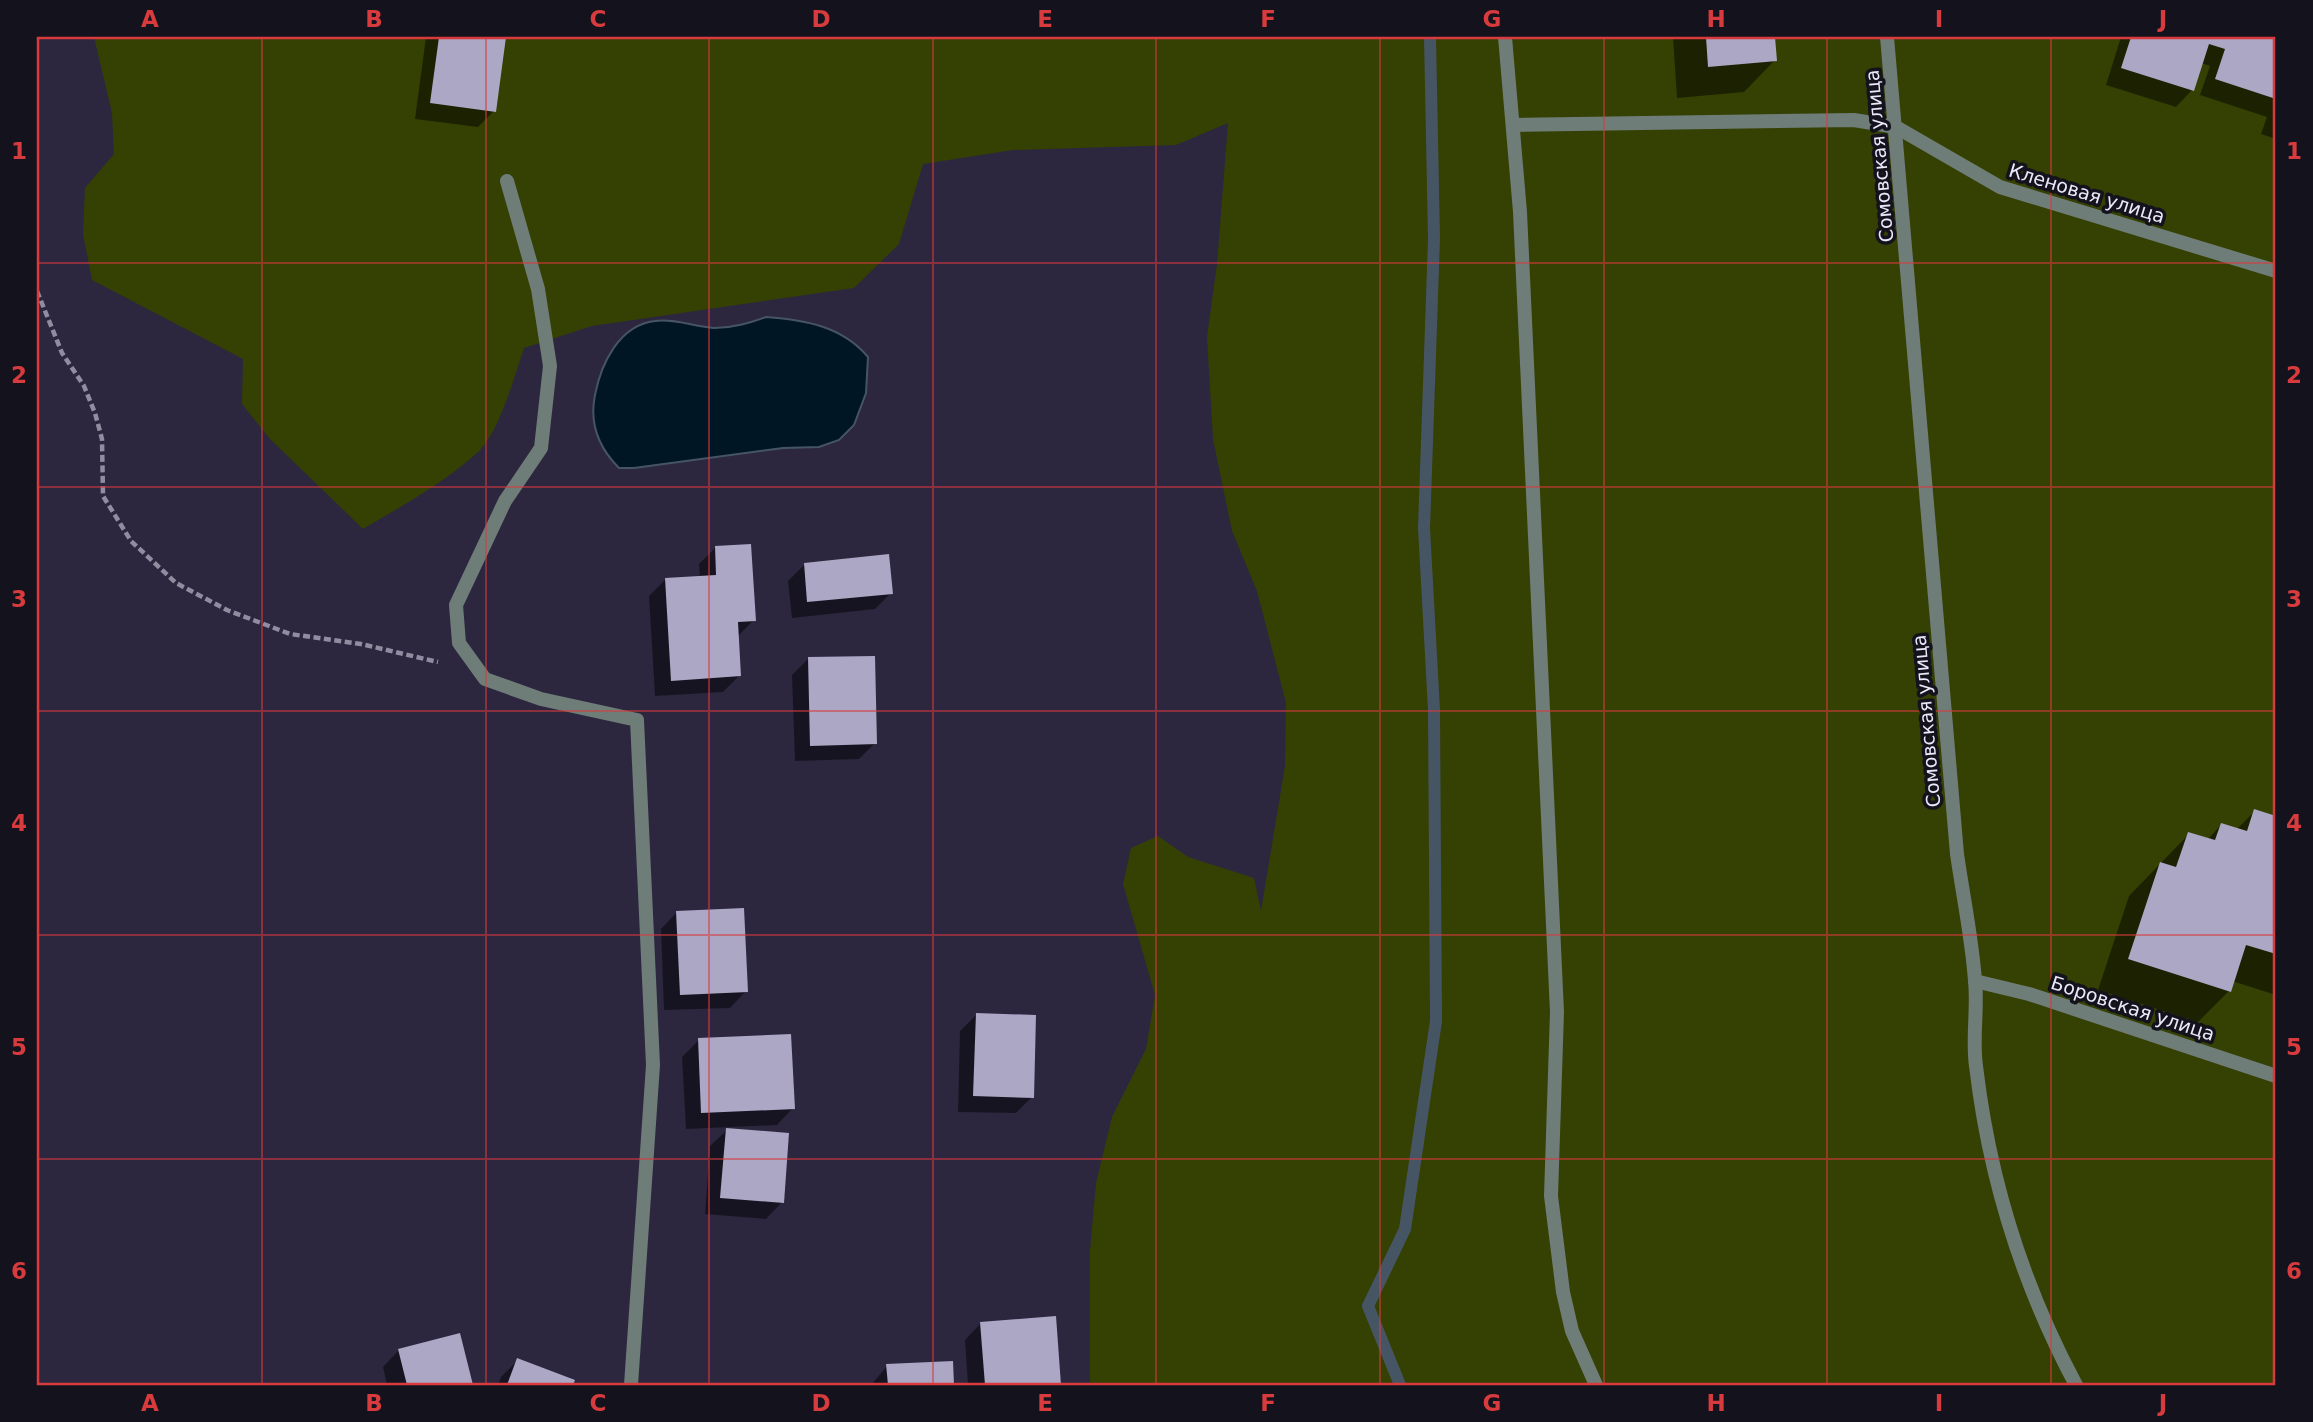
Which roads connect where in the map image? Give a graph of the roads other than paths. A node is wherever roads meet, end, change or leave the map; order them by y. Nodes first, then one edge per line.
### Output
1 (1505, 37) edge
2 (1887, 37) edge
3 (1513, 125) junction
4 (1896, 127) junction
5 (507, 181) dead end
6 (2276, 271) edge
7 (1975, 981) junction
8 (2276, 1076) edge
9 (631, 1385) edge
10 (1596, 1385) edge
11 (2076, 1385) edge

1 - 3 street
2 - 4 street, Сомовская улица
3 - 4 street
3 - 10 street
4 - 6 street, Кленовая улица
4 - 7 street, Сомовская улица
5 - 9 street
7 - 8 street, Боровская улица
7 - 11 street, Сомовская улица

